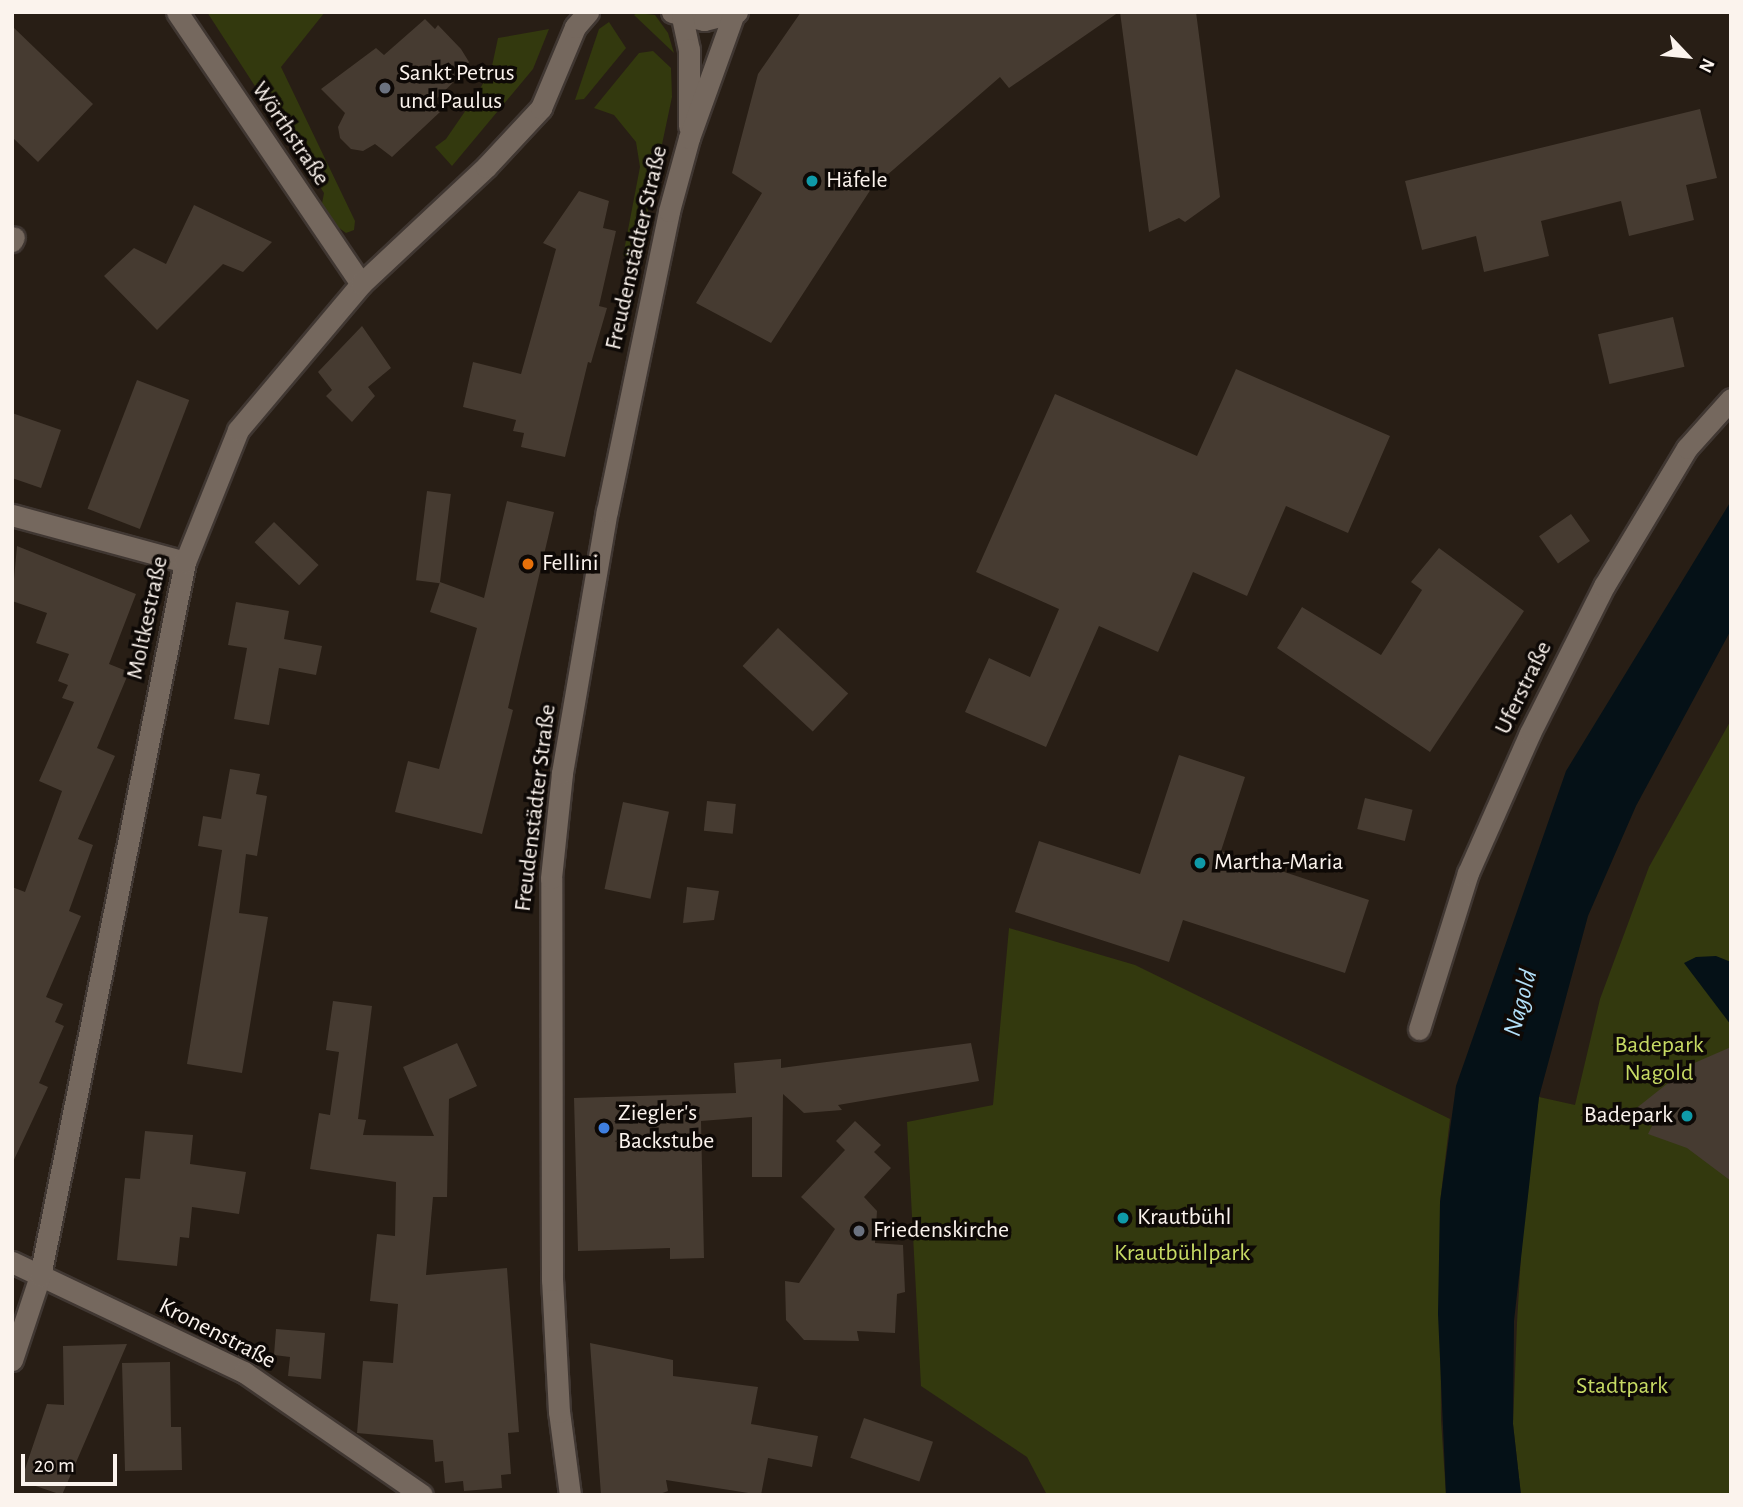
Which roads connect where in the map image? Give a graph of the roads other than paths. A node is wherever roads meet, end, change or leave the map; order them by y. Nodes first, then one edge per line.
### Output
1 (177, 12) edge
2 (588, 12) edge
3 (735, 14) edge
4 (677, 15) edge
5 (689, 138) junction
6 (361, 284) junction
7 (1731, 399) edge
8 (12, 515) edge
9 (185, 562) junction
10 (1419, 1029) dead end
11 (12, 1262) edge
12 (40, 1276) junction
13 (12, 1360) edge
14 (420, 1494) edge
15 (570, 1495) edge

1 - 6 street, Wörthstraße
2 - 6 street, Moltkestraße
3 - 4 street
3 - 5 street, Freudenstädter Straße
4 - 5 street, Freudenstädter Straße
5 - 15 street, Freudenstädter Straße
6 - 9 street, Moltkestraße
7 - 10 street, Uferstraße
8 - 9 street
9 - 12 street, Moltkestraße
11 - 12 street, Kronenstraße
12 - 13 street, Moltkestraße
12 - 14 street, Kronenstraße

